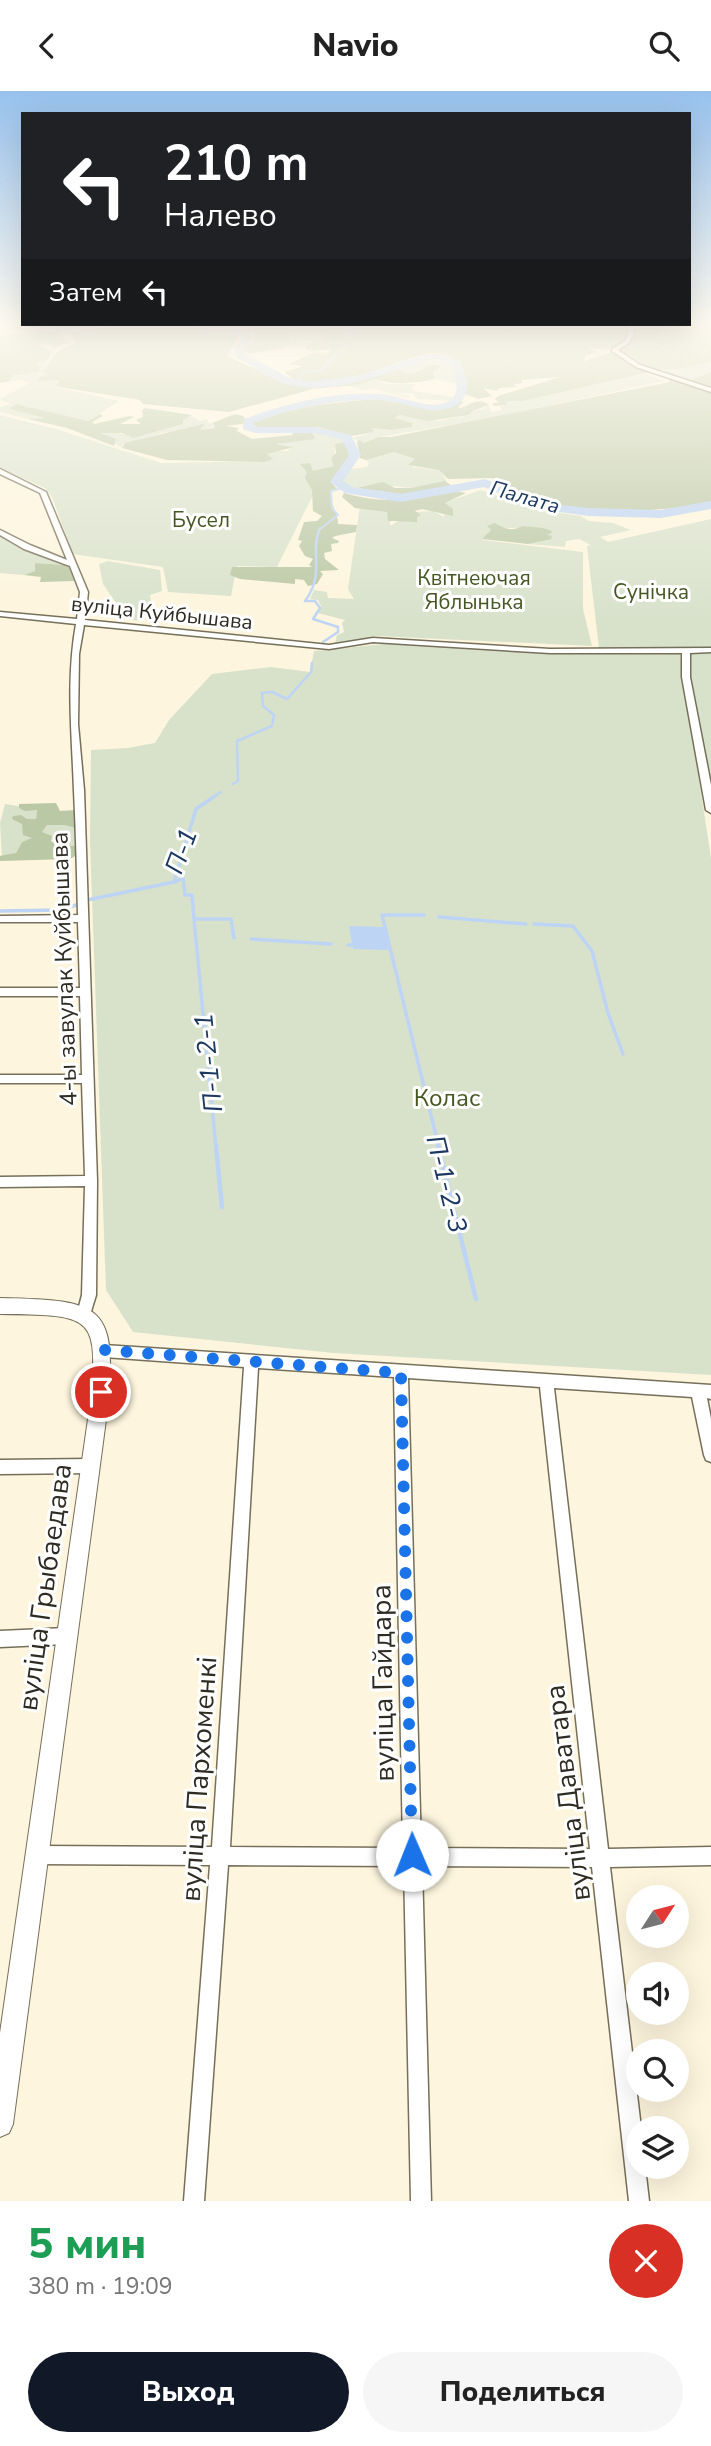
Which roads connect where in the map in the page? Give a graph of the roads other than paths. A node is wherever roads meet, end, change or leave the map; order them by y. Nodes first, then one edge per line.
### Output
1 (0, 471) edge
2 (0, 532) edge
3 (73, 565) junction
4 (0, 614) edge
5 (80, 623) junction
6 (711, 650) edge
7 (686, 651) junction
8 (711, 810) edge
9 (82, 918) junction
10 (0, 919) edge
11 (0, 992) edge
12 (84, 992) junction
13 (0, 1079) edge
14 (88, 1079) junction
15 (91, 1181) junction
16 (0, 1182) edge
17 (0, 1306) edge
18 (85, 1314) junction
19 (104, 1350) junction
20 (251, 1361) junction
21 (401, 1373) junction
22 (546, 1380) junction
23 (704, 1392) edge
24 (711, 1455) edge
25 (91, 1466) junction
26 (0, 1467) edge
27 (66, 1636) junction
28 (0, 1639) edge
29 (36, 1855) junction
30 (412, 1855) junction
31 (220, 1856) junction
32 (711, 1856) edge
33 (601, 1859) junction
34 (0, 2124) edge
35 (194, 2201) edge
36 (421, 2201) edge
37 (639, 2201) edge

1 - 3 street, 4-ы завулак Куйбышава
2 - 3 street
3 - 5 street, 4-ы завулак Куйбышава
4 - 5 street, вуліца Куйбышава
5 - 7 street, вуліца Куйбышава
5 - 9 street, 4-ы завулак Куйбышава
6 - 7 street, вуліца Куйбышава
7 - 8 street
9 - 10 street
9 - 12 street, 4-ы завулак Куйбышава
11 - 12 street
12 - 14 street, 4-ы завулак Куйбышава
13 - 14 street
14 - 15 street, 4-ы завулак Куйбышава
15 - 16 street
15 - 18 street, 4-ы завулак Куйбышава
17 - 18 street
18 - 19 street, вуліца Грыбаедава
19 - 20 street
19 - 25 street, вуліца Грыбаедава
20 - 21 street
20 - 31 street, вуліца Пархоменкі
21 - 22 street
21 - 30 street, вуліца Гайдара
22 - 23 street
22 - 33 street, вуліца Даватара
23 - 24 street
25 - 26 street
25 - 27 street, вуліца Грыбаедава
27 - 28 street
27 - 29 street, вуліца Грыбаедава
29 - 31 street
29 - 34 street, вуліца Грыбаедава
30 - 31 street
30 - 33 street
30 - 36 street, вуліца Гайдара
31 - 35 street, вуліца Пархоменкі
32 - 33 street
33 - 37 street, вуліца Даватара

